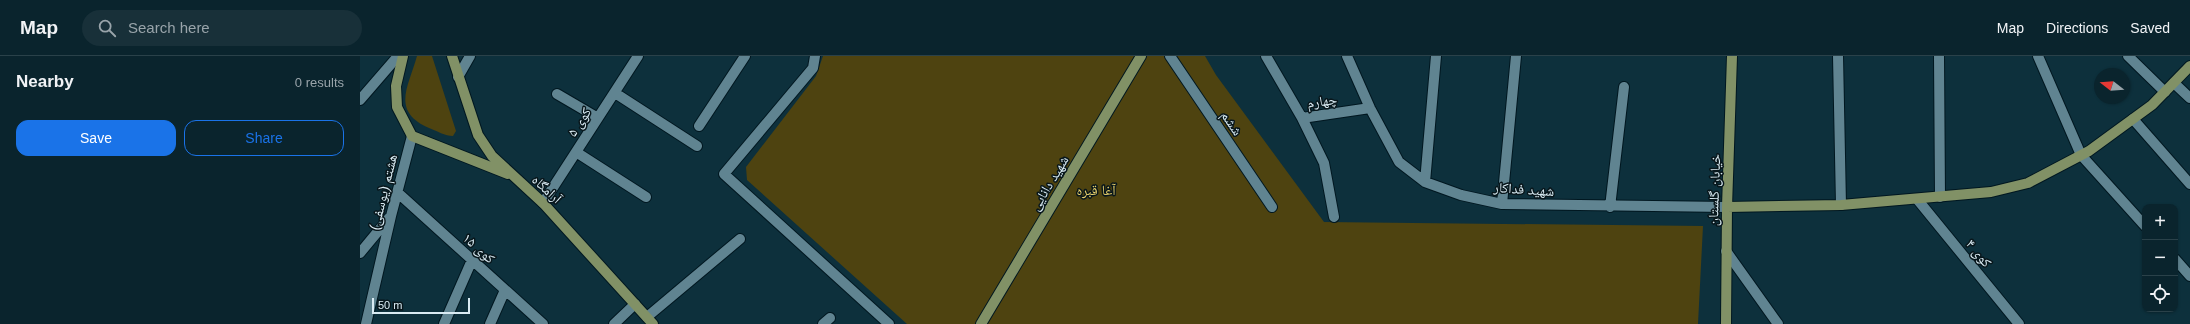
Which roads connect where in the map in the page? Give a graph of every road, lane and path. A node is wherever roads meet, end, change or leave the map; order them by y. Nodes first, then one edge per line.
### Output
1 (398, 56) edge
2 (403, 56) edge
3 (452, 56) edge
4 (470, 56) edge
5 (638, 56) edge
6 (745, 56) edge
7 (815, 56) edge
8 (1141, 56) edge
9 (1170, 56) edge
10 (1266, 56) edge
11 (1347, 56) edge
12 (1436, 56) edge
13 (1516, 56) edge
14 (1732, 56) edge
15 (1838, 56) edge
16 (1939, 56) edge
17 (2038, 56) edge
18 (2128, 56) edge
19 (2190, 66) edge
20 (458, 77) junction
21 (2174, 83) junction
22 (1624, 87) dead end
23 (2165, 92) junction
24 (615, 93) junction
25 (557, 94) dead end
26 (2190, 98) edge
27 (360, 100) edge
28 (1370, 108) junction
29 (598, 118) junction
30 (1302, 118) junction
31 (2133, 119) junction
32 (699, 126) dead end
33 (412, 136) junction
34 (697, 146) dead end
35 (576, 152) junction
36 (2081, 155) junction
37 (512, 176) junction
38 (1425, 182) junction
39 (2190, 184) edge
40 (397, 192) junction
41 (646, 197) dead end
42 (1940, 197) junction
43 (1917, 199) junction
44 (543, 202) junction
45 (1502, 204) junction
46 (1840, 205) junction
47 (1272, 207) dead end
48 (1610, 207) junction
49 (1727, 207) junction
50 (391, 216) junction
51 (1334, 217) dead end
52 (2142, 223) edge
53 (740, 239) dead end
54 (1726, 251) junction
55 (360, 253) edge
56 (472, 260) junction
57 (2178, 262) edge
58 (2190, 276) edge
59 (505, 290) junction
60 (635, 304) junction
61 (650, 320) edge
62 (366, 324) edge
63 (444, 324) edge
64 (490, 324) edge
65 (542, 324) edge
66 (614, 324) edge
67 (889, 324) edge
68 (980, 324) edge
69 (1726, 324) edge
70 (1778, 324) edge
71 (2019, 324) edge

1 - 27 street
2 - 33 street
3 - 20 street, آرامگاه
4 - 20 street
5 - 24 street, کوی ۵
6 - 32 street
7 - 67 street
8 - 68 street, شهید دانایی
9 - 47 street, ششم
10 - 30 street, چهارم
11 - 28 street, شهید فداکار
12 - 38 street
13 - 45 street
14 - 49 street, خیابان گلستان
15 - 46 street
16 - 42 street
17 - 36 street
18 - 23 street
19 - 21 street
20 - 37 street, آرامگاه
21 - 23 street
21 - 26 street
22 - 48 street
23 - 31 street
24 - 29 street, کوی ۵
24 - 34 street
25 - 29 street
28 - 30 street, چهارم
28 - 38 street, شهید فداکار
29 - 35 street, کوی ۵
30 - 51 street
31 - 36 street
31 - 39 street
33 - 37 street
33 - 40 street, هشتم (یوسفی)
35 - 41 street
35 - 44 street, کوی ۵
36 - 42 street
36 - 52 street
37 - 44 street, آرامگاه
38 - 45 street, شهید فداکار
40 - 50 street, هشتم (یوسفی)
40 - 56 street, کوی ۱۵
42 - 43 street
43 - 46 street
43 - 71 street, کوی ۴
44 - 60 street, آرامگاه
45 - 48 street, شهید فداکار
46 - 49 street
48 - 49 street, شهید فداکار
49 - 54 street, خیابان گلستان
50 - 55 street
50 - 62 street, هشتم (یوسفی)
53 - 61 street
54 - 69 street, خیابان گلستان
54 - 70 street
56 - 59 street, کوی ۱۵
56 - 63 street
57 - 58 street
59 - 64 street
59 - 65 street, کوی ۱۵
60 - 61 street, آرامگاه
60 - 66 street

